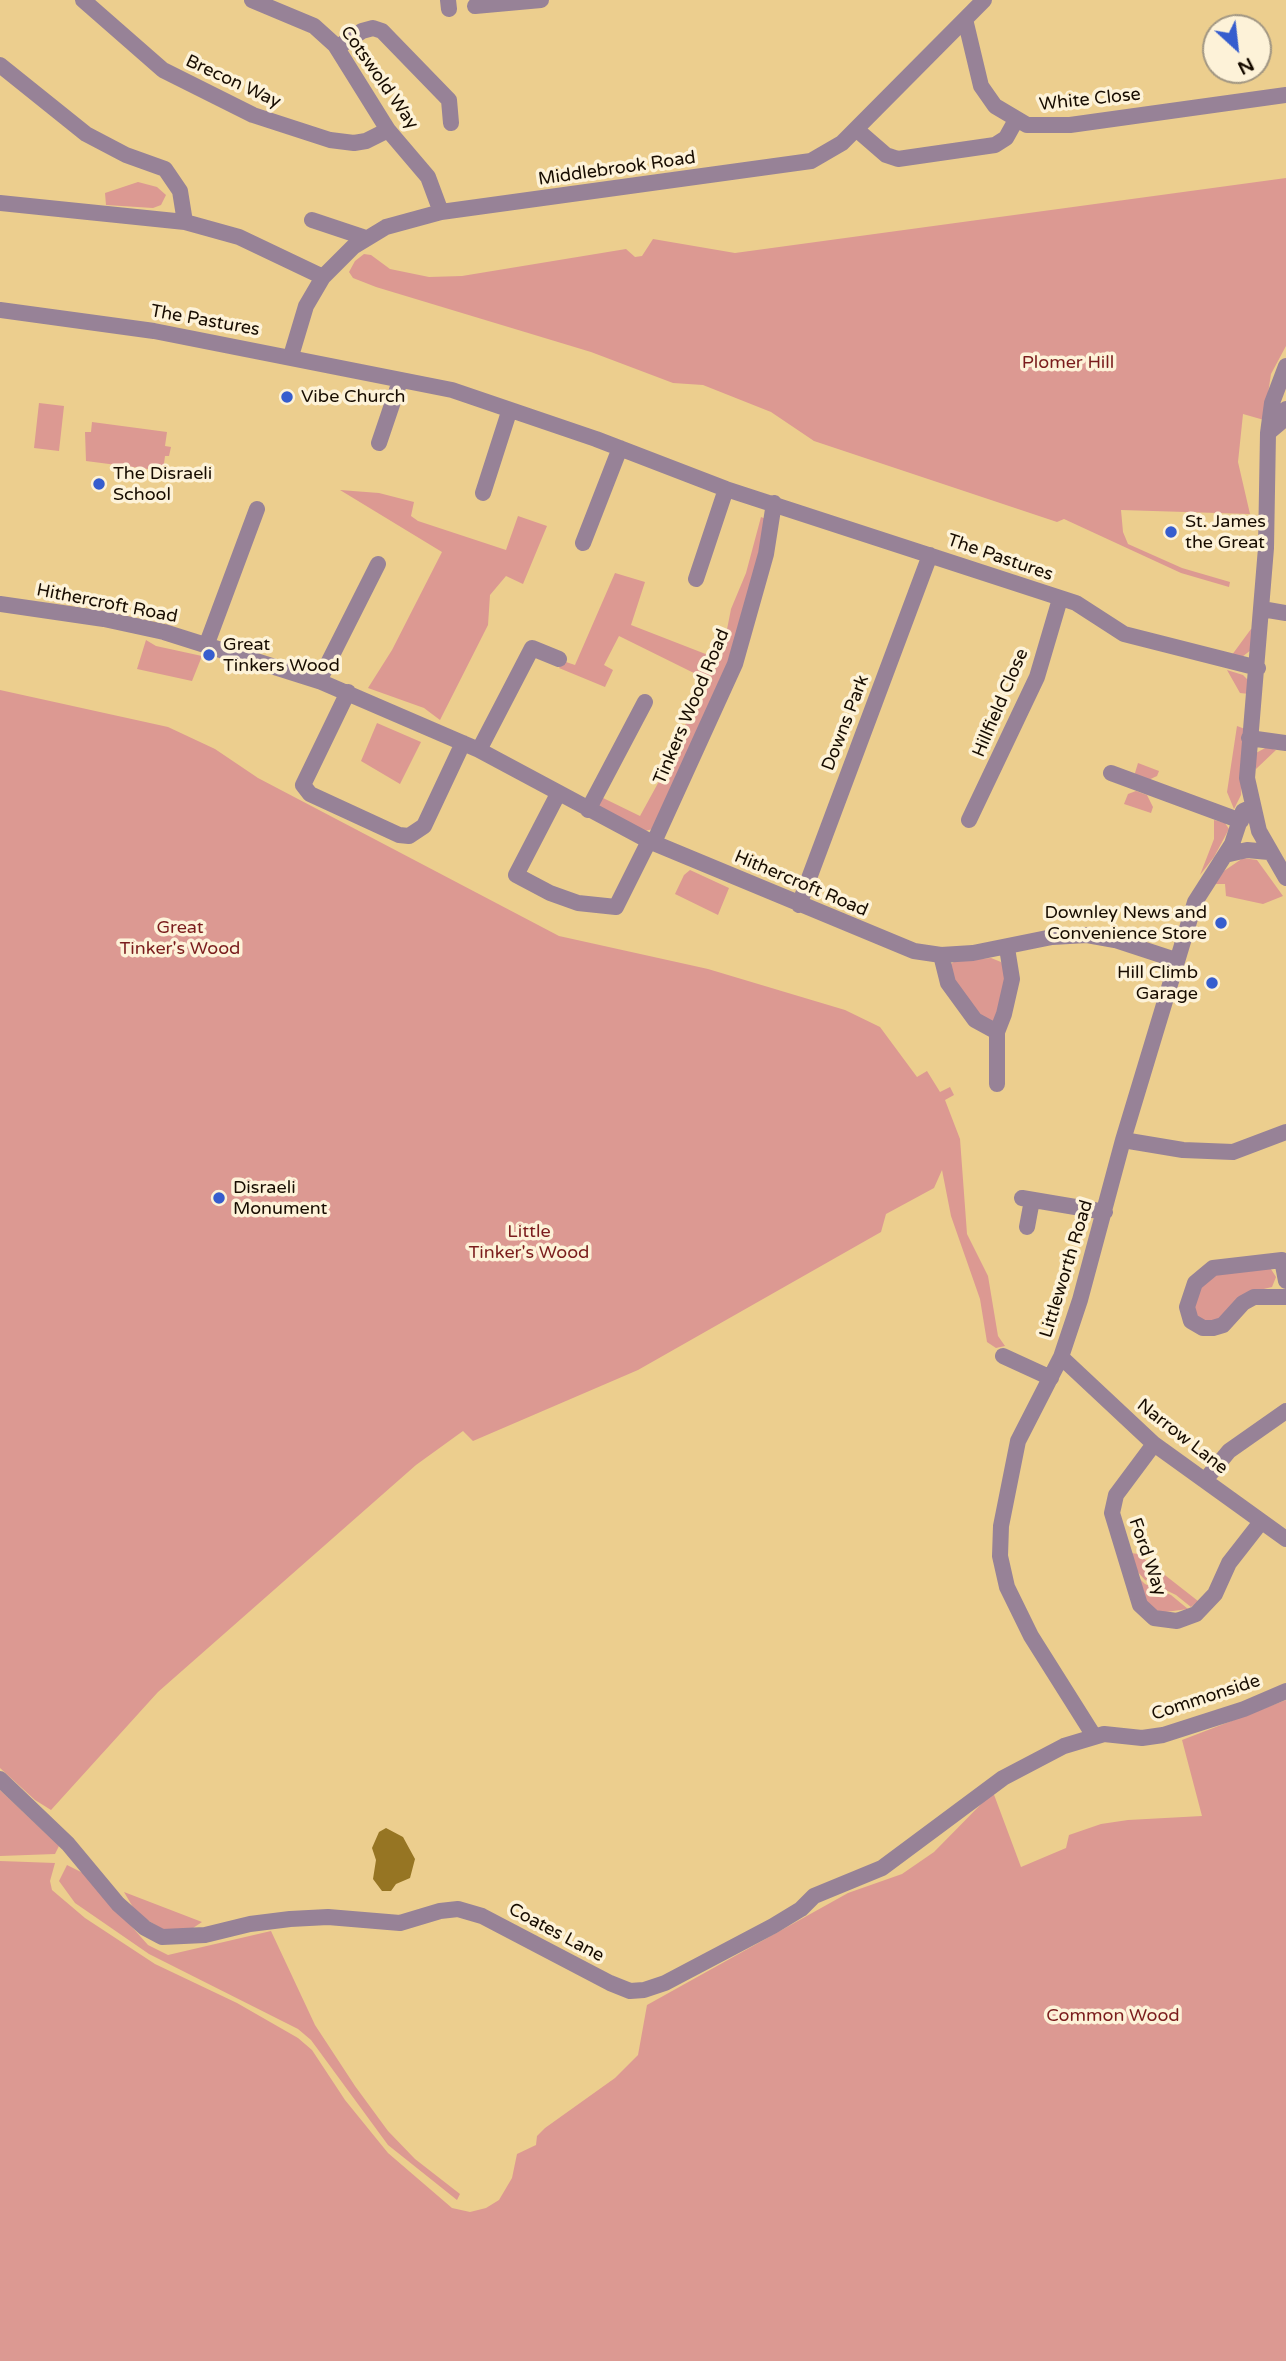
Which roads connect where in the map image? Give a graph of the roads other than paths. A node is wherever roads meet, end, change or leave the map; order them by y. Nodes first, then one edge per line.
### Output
1 (83, 0) edge
2 (252, 0) edge
3 (541, 0) edge
4 (984, 0) edge
5 (475, 6) dead end
6 (965, 19) junction
7 (338, 47) junction
8 (0, 65) edge
9 (1286, 95) edge
10 (1016, 120) junction
11 (451, 123) dead end
12 (856, 129) junction
13 (388, 130) junction
14 (0, 203) edge
15 (442, 212) junction
16 (312, 220) dead end
17 (185, 222) junction
18 (366, 238) junction
19 (323, 277) junction
20 (0, 310) edge
21 (291, 356) junction
22 (1286, 366) edge
23 (400, 381) junction
24 (1286, 409) edge
25 (509, 412) junction
26 (1268, 433) junction
27 (380, 443) dead end
28 (620, 448) junction
29 (726, 489) junction
30 (483, 493) dead end
31 (774, 503) junction
32 (257, 509) dead end
33 (583, 542) dead end
34 (930, 555) junction
35 (378, 564) dead end
36 (696, 579) dead end
37 (1060, 599) junction
38 (0, 604) edge
39 (1262, 609) junction
40 (1286, 614) edge
41 (206, 646) junction
42 (559, 659) dead end
43 (1258, 668) junction
44 (319, 681) junction
45 (348, 692) junction
46 (645, 702) dead end
47 (1249, 738) junction
48 (463, 743) junction
49 (1286, 743) edge
50 (479, 750) junction
51 (1111, 773) dead end
52 (558, 793) junction
53 (1252, 807) junction
54 (588, 810) junction
55 (969, 820) dead end
56 (1241, 821) junction
57 (652, 842) junction
58 (1269, 852) junction
59 (1225, 855) junction
60 (1286, 878) edge
61 (799, 905) junction
62 (1007, 948) junction
63 (941, 955) junction
64 (1176, 960) junction
65 (997, 1031) junction
66 (997, 1084) dead end
67 (1286, 1132) edge
68 (1123, 1140) junction
69 (1105, 1212) junction
70 (1027, 1227) dead end
71 (1284, 1259) edge
72 (1286, 1281) edge
73 (1286, 1297) edge
74 (1003, 1356) dead end
75 (1061, 1357) junction
76 (1051, 1378) junction
77 (1286, 1411) edge
78 (1154, 1444) junction
79 (1206, 1479) junction
80 (1261, 1522) junction
81 (1286, 1539) edge
82 (1286, 1691) edge
83 (1094, 1736) junction
84 (0, 1779) edge

1 - 13 street, Brecon Way
2 - 7 street, Cotswold Way
3 - 5 street
4 - 6 street, Middlebrook Road
6 - 10 street, White Close
6 - 12 street, Middlebrook Road
7 - 11 street
7 - 13 street, Cotswold Way
8 - 17 street
9 - 10 street, White Close
10 - 12 street
12 - 15 street, Middlebrook Road
13 - 15 street, Cotswold Way
14 - 17 street
15 - 18 street, Middlebrook Road
16 - 18 street
17 - 19 street
18 - 19 street, Middlebrook Road
19 - 21 street, Middlebrook Road
20 - 21 street, The Pastures
21 - 23 street, The Pastures
22 - 26 street
23 - 25 street, The Pastures
23 - 27 street
24 - 26 street
25 - 28 street, The Pastures
25 - 30 street
26 - 39 street
28 - 29 street, The Pastures
28 - 33 street
29 - 31 street, The Pastures
29 - 36 street
31 - 34 street, The Pastures
31 - 57 street, Tinkers Wood Road
32 - 41 street
34 - 37 street, The Pastures
34 - 61 street, Downs Park
35 - 44 street
37 - 43 street, The Pastures
37 - 55 street, Hillfield Close
38 - 41 street, Hithercroft Road
39 - 40 street
39 - 43 street
41 - 44 street, Hithercroft Road
42 - 50 street
43 - 47 street
44 - 45 street, Hithercroft Road
45 - 48 street, Hithercroft Road
45 - 48 street
46 - 54 street
47 - 49 street
47 - 53 street
48 - 50 street, Hithercroft Road
50 - 52 street, Hithercroft Road
51 - 56 street
52 - 54 street, Hithercroft Road
52 - 57 street
53 - 56 street, Littleworth Road
53 - 58 street
54 - 57 street, Hithercroft Road
56 - 59 street, Littleworth Road
57 - 61 street, Hithercroft Road
58 - 59 street
58 - 60 street
59 - 64 street, Littleworth Road
61 - 63 street, Hithercroft Road
62 - 63 street, Hithercroft Road
62 - 64 street, Hithercroft Road
62 - 65 street
63 - 65 street
64 - 68 street, Littleworth Road
65 - 66 street
67 - 68 street
68 - 69 street, Littleworth Road
69 - 70 street
69 - 75 street, Littleworth Road
71 - 72 street
71 - 73 street
74 - 76 street
75 - 76 street, Littleworth Road
75 - 78 street, Narrow Lane
76 - 83 street, Littleworth Road
77 - 79 street
78 - 79 street, Narrow Lane
78 - 80 street, Ford Way
79 - 80 street, Narrow Lane
80 - 81 street, Narrow Lane
82 - 83 street, Commonside
83 - 84 street, Coates Lane

